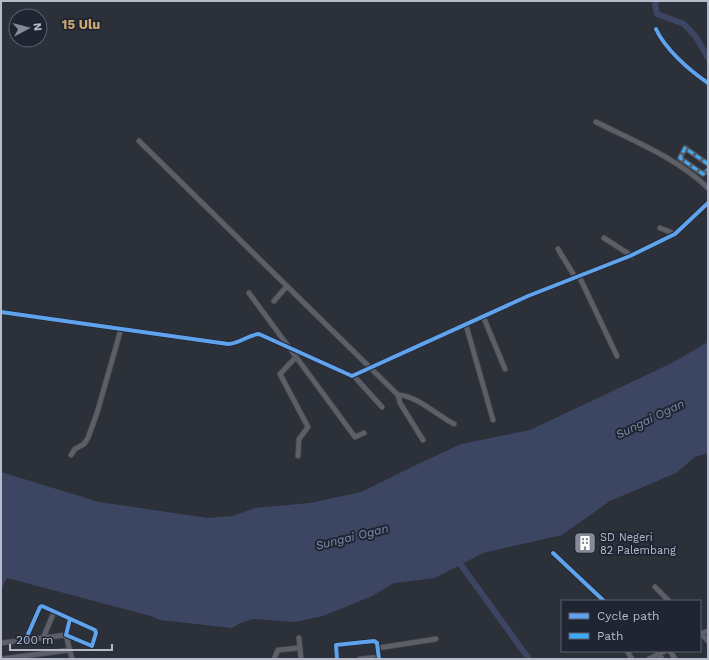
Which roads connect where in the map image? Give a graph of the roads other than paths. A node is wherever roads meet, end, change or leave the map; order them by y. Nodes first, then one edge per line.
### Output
1 (656, 29) dead end
2 (708, 82) edge
3 (596, 122) dead end
4 (139, 141) dead end
5 (708, 164) edge
6 (708, 170) edge
7 (708, 188) edge
8 (708, 203) edge
9 (660, 228) dead end
10 (675, 234) junction
11 (604, 238) dead end
12 (558, 249) dead end
13 (632, 256) junction
14 (577, 276) junction
15 (286, 287) junction
16 (249, 293) dead end
17 (274, 301) dead end
18 (1, 312) edge
19 (484, 316) junction
20 (466, 325) junction
21 (120, 329) junction
22 (290, 349) junction
23 (617, 356) dead end
24 (296, 357) junction
25 (371, 368) junction
26 (505, 369) dead end
27 (355, 375) junction
28 (398, 395) junction
29 (382, 407) dead end
30 (493, 420) dead end
31 (454, 424) dead end
32 (364, 433) dead end
33 (424, 440) dead end
34 (71, 455) dead end
35 (298, 456) dead end
36 (553, 552) dead end
37 (655, 588) dead end
38 (603, 600) edge
39 (668, 600) edge
40 (54, 612) junction
41 (70, 619) junction
42 (66, 635) junction
43 (43, 638) junction
44 (299, 638) dead end
45 (436, 639) dead end
46 (25, 641) junction
47 (1, 643) edge
48 (299, 648) junction
49 (378, 648) junction
50 (70, 650) junction
51 (657, 653) edge
52 (379, 658) edge
53 (1, 659) edge
54 (72, 659) edge
55 (274, 659) edge
56 (301, 659) edge
57 (337, 659) edge
58 (360, 659) edge
59 (649, 659) edge
60 (662, 659) edge

1 - 2 street
3 - 7 street
4 - 15 street
5 - 6 street
8 - 10 street
9 - 10 street
10 - 13 street
11 - 13 street
12 - 14 street
13 - 14 street
14 - 19 street
14 - 23 street
15 - 17 street
15 - 25 street
16 - 22 street
18 - 21 street
19 - 20 street
19 - 26 street
20 - 25 street
20 - 30 street
21 - 22 street
21 - 34 street
22 - 24 street
22 - 27 street
24 - 32 street
24 - 35 street
25 - 27 street
25 - 28 street
27 - 29 street
28 - 31 street
28 - 33 street
36 - 38 street
37 - 39 street
40 - 41 street
40 - 43 street
40 - 46 street
41 - 42 street
41 - 42 street
42 - 43 street
42 - 50 street
43 - 46 street
44 - 48 street
45 - 49 street
46 - 47 street
48 - 55 street
48 - 56 street
49 - 52 street
49 - 57 street
50 - 53 street
50 - 54 street
51 - 59 street
51 - 60 street
52 - 58 street

